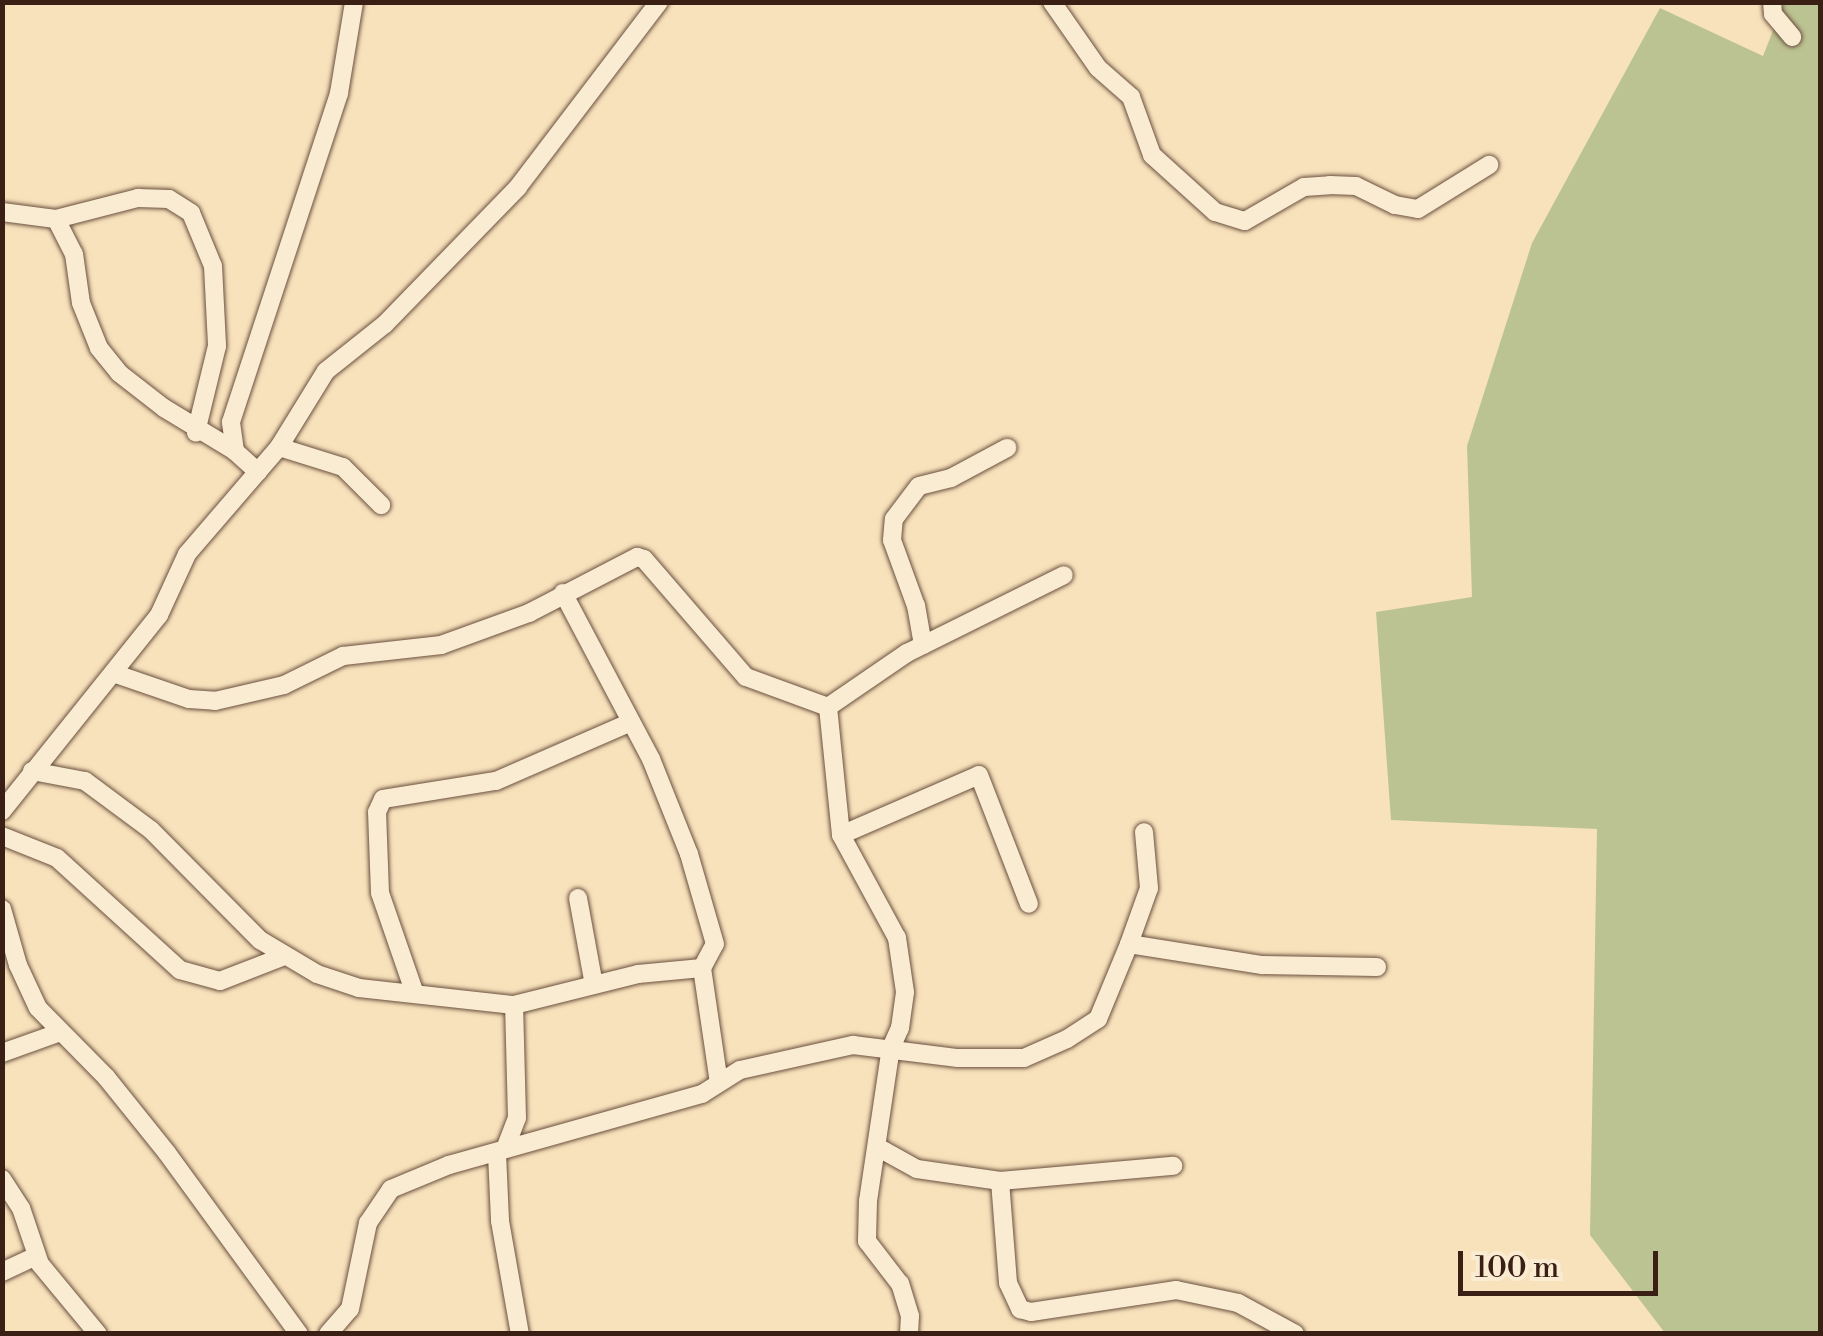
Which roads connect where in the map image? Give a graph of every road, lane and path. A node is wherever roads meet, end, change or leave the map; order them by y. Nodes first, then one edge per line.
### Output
1 (354, 2) edge
2 (659, 2) edge
3 (1052, 2) edge
4 (1772, 2) edge
5 (1792, 37) dead end
6 (1489, 164) dead end
7 (2, 212) edge
8 (56, 219) junction
9 (196, 432) junction
10 (279, 447) junction
11 (1007, 448) dead end
12 (235, 451) junction
13 (258, 472) junction
14 (381, 506) dead end
15 (1064, 574) dead end
16 (563, 593) junction
17 (922, 645) junction
18 (113, 673) junction
19 (828, 707) junction
20 (629, 723) junction
21 (32, 771) junction
22 (2, 811) edge
23 (1144, 832) dead end
24 (841, 835) junction
25 (2, 836) edge
26 (578, 898) dead end
27 (1028, 904) dead end
28 (2, 909) edge
29 (1129, 944) junction
30 (282, 957) junction
31 (1377, 966) dead end
32 (702, 968) junction
33 (594, 985) junction
34 (415, 994) junction
35 (514, 1005) junction
36 (58, 1034) junction
37 (891, 1048) junction
38 (2, 1052) edge
39 (719, 1083) junction
40 (879, 1148) junction
41 (501, 1151) junction
42 (1173, 1166) dead end
43 (2, 1179) edge
44 (1000, 1181) junction
45 (36, 1256) junction
46 (2, 1272) edge
47 (98, 1334) edge
48 (299, 1334) edge
49 (328, 1334) edge
50 (520, 1334) edge
51 (909, 1334) edge
52 (1295, 1334) edge

1 - 12 street
2 - 10 street
3 - 6 street
4 - 5 street
7 - 8 street
8 - 9 street
8 - 9 street
9 - 12 street
10 - 13 street
10 - 14 street
11 - 17 street
12 - 13 street
13 - 18 street
15 - 17 street
16 - 18 street
16 - 19 street
16 - 20 street
17 - 19 street
18 - 21 street
19 - 24 street
20 - 32 street
20 - 34 street
21 - 22 street
21 - 30 street
23 - 29 street
24 - 27 street
24 - 37 street
25 - 30 street
26 - 33 street
28 - 36 street
29 - 31 street
29 - 37 street
30 - 34 street
32 - 33 street
32 - 39 street
33 - 35 street
34 - 35 street
35 - 41 street
36 - 38 street
36 - 48 street
37 - 39 street
37 - 40 street
39 - 41 street
40 - 44 street
40 - 51 street
41 - 49 street
41 - 50 street
42 - 44 street
43 - 45 street
44 - 52 street
45 - 46 street
45 - 47 street

